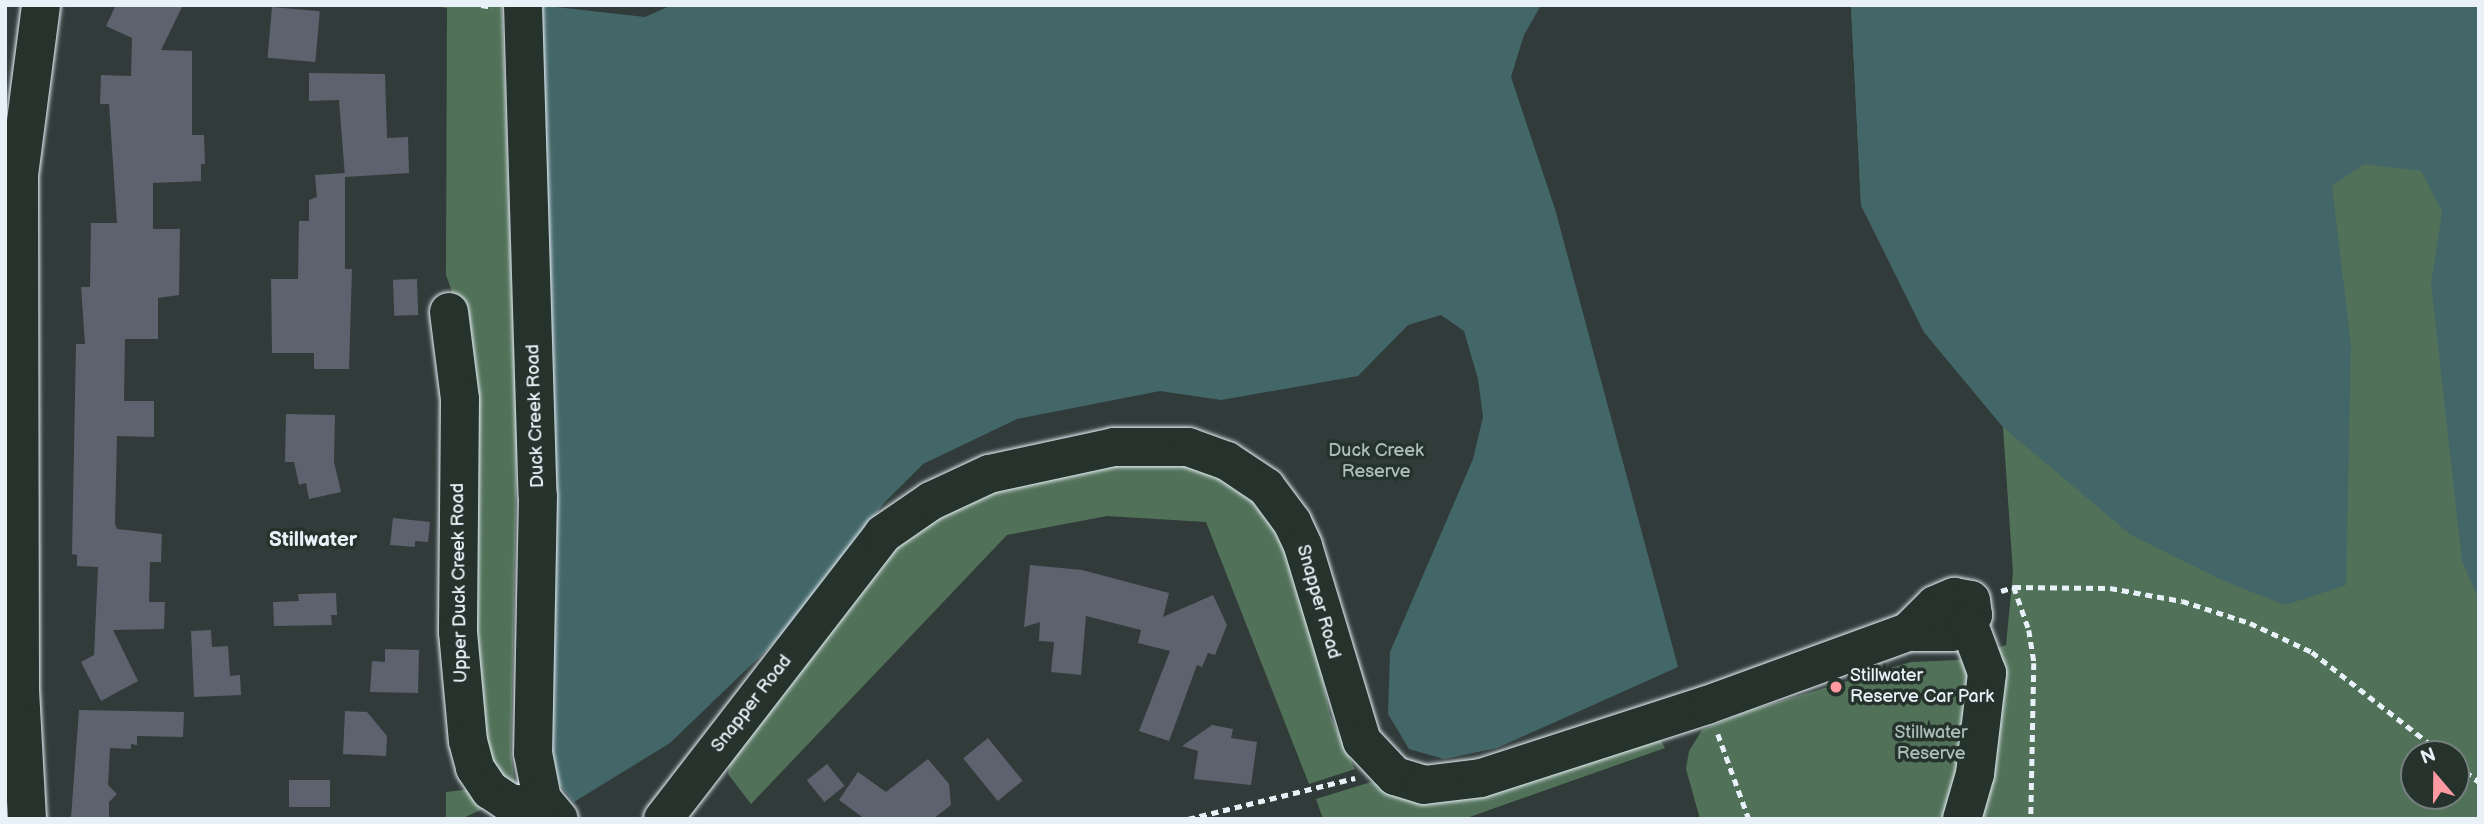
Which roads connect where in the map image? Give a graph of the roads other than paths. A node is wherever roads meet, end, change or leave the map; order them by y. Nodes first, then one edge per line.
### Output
1 (41, 5) edge
2 (523, 5) edge
3 (449, 312) dead end
4 (551, 809) edge
5 (27, 819) edge
6 (663, 819) edge
7 (1962, 819) edge

1 - 5 street
2 - 4 street, Duck Creek Road
3 - 4 street, Upper Duck Creek Road
6 - 7 street, Snapper Road

